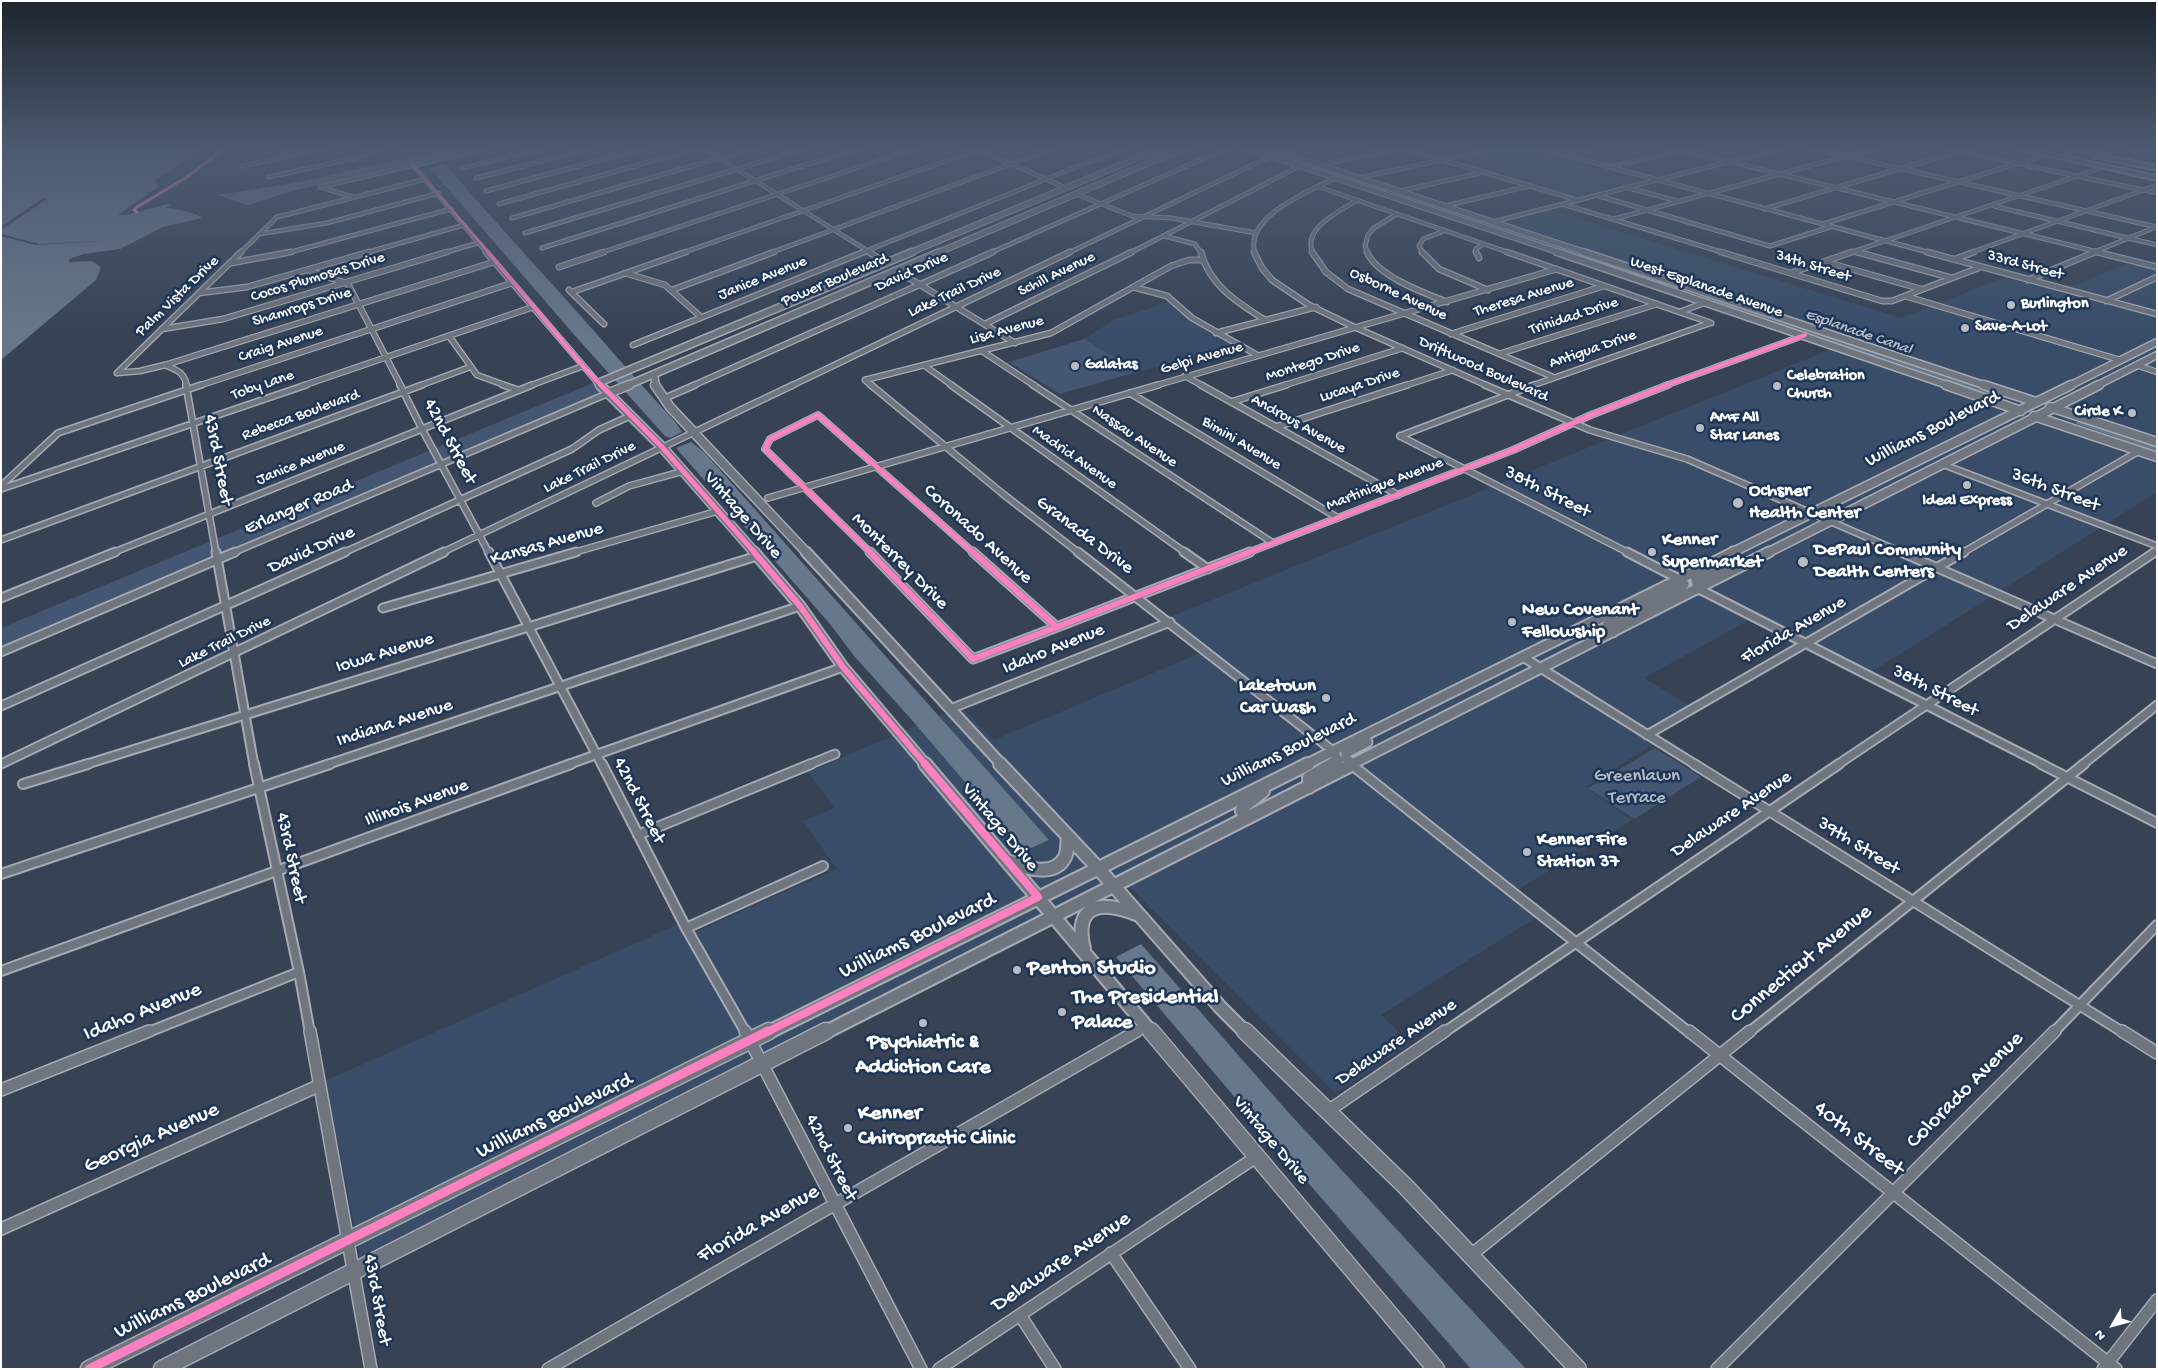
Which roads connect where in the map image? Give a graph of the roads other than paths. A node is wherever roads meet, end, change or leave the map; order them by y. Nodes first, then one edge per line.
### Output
1 (298, 212) edge
2 (368, 212) edge
3 (440, 212) edge
4 (453, 212) edge
5 (533, 212) edge
6 (592, 212) edge
7 (654, 212) edge
8 (724, 212) edge
9 (797, 212) edge
10 (805, 212) edge
11 (882, 212) edge
12 (964, 212) edge
13 (1010, 212) edge
14 (1033, 212) edge
15 (1084, 212) edge
16 (1121, 212) edge
17 (1155, 212) edge
18 (1211, 212) edge
19 (1276, 212) edge
20 (1339, 212) edge
21 (1391, 212) edge
22 (1436, 212) edge
23 (1462, 212) edge
24 (1531, 212) edge
25 (1589, 212) edge
26 (1639, 212) edge
27 (1653, 212) edge
28 (1776, 212) edge
29 (1862, 212) edge
30 (1933, 212) edge
31 (1975, 212) edge
32 (2017, 212) edge
33 (2083, 212) edge
34 (2089, 212) edge
35 (1397, 214) junction
36 (1145, 217) junction
37 (512, 218) dead end
38 (1957, 218) junction
39 (1613, 219) junction
40 (1192, 222) junction
41 (1492, 222) junction
42 (2059, 222) junction
43 (1823, 224) junction
44 (464, 225) junction
45 (1830, 226) junction
46 (2157, 227) edge
47 (970, 229) junction
48 (834, 230) junction
49 (1445, 230) junction
50 (525, 232) dead end
51 (982, 233) junction
52 (1256, 233) junction
53 (259, 234) junction
54 (2025, 234) junction
55 (1164, 236) junction
56 (2128, 238) junction
57 (938, 241) junction
58 (1886, 241) junction
59 (478, 243) junction
60 (1483, 244) junction
61 (2157, 245) edge
62 (952, 246) junction
63 (542, 248) dead end
64 (867, 251) junction
65 (1855, 251) junction
66 (2095, 252) junction
67 (1479, 258) dead end
68 (1201, 260) junction
69 (1954, 260) junction
70 (494, 262) junction
71 (1826, 262) junction
72 (231, 263) junction
73 (886, 263) junction
74 (1600, 266) junction
75 (559, 267) dead end
76 (1981, 267) junction
77 (2157, 267) edge
78 (1629, 268) junction
79 (1556, 269) junction
80 (308, 270) junction
81 (896, 270) junction
82 (625, 273) junction
83 (1790, 273) junction
84 (1634, 278) junction
85 (1952, 278) junction
86 (2157, 278) edge
87 (2028, 280) junction
88 (344, 282) junction
89 (512, 284) junction
90 (920, 285) junction
91 (1682, 285) junction
92 (1604, 286) junction
93 (1133, 287) junction
94 (1922, 289) junction
95 (672, 290) junction
96 (1488, 290) junction
97 (199, 293) junction
98 (1905, 296) junction
99 (2106, 301) junction
100 (1446, 302) junction
101 (1706, 302) junction
102 (358, 304) junction
103 (1658, 304) junction
104 (787, 305) junction
105 (532, 307) junction
106 (956, 307) junction
107 (1316, 307) junction
108 (800, 311) junction
109 (1680, 312) junction
110 (1403, 314) junction
111 (2157, 314) edge
112 (701, 316) junction
113 (1264, 320) junction
114 (604, 324) dead end
115 (985, 324) junction
116 (1357, 327) junction
117 (372, 328) junction
118 (162, 329) junction
119 (1216, 333) junction
120 (1451, 334) junction
121 (1805, 335) junction
122 (450, 336) junction
123 (700, 340) junction
124 (2157, 342) edge
125 (1015, 343) junction
126 (634, 345) dead end
127 (716, 346) junction
128 (1403, 348) junction
129 (2144, 348) junction
130 (982, 351) junction
131 (1499, 354) junction
132 (1257, 355) junction
133 (2157, 355) edge
134 (387, 357) junction
135 (2120, 360) junction
136 (165, 365) junction
137 (2136, 365) junction
138 (583, 366) junction
139 (925, 366) junction
140 (470, 367) junction
141 (1452, 370) junction
142 (2157, 372) edge
143 (118, 373) joint
144 (654, 374) junction
145 (1186, 376) junction
146 (1553, 376) junction
147 (865, 380) joint
148 (2108, 380) junction
149 (598, 383) junction
150 (1951, 386) junction
151 (187, 389) junction
152 (518, 390) junction
153 (404, 391) junction
154 (612, 392) junction
155 (2007, 392) junction
156 (1130, 393) junction
157 (1510, 395) junction
158 (663, 399) junction
159 (1230, 402) junction
160 (2035, 402) junction
161 (2054, 408) junction
162 (1071, 410) junction
163 (2017, 410) junction
164 (630, 416) junction
165 (2036, 416) junction
166 (2088, 419) junction
167 (1573, 423) junction
168 (192, 424) junction
169 (1008, 427) junction
170 (1276, 427) junction
171 (2069, 427) junction
172 (422, 429) junction
173 (694, 432) junction
174 (1400, 436) joint
175 (1960, 440) junction
176 (2156, 441) edge
177 (945, 446) junction
178 (662, 447) junction
179 (2139, 451) junction
180 (1928, 455) junction
181 (2157, 457) edge
182 (442, 464) junction
183 (1942, 464) junction
184 (201, 466) junction
185 (877, 466) junction
186 (1463, 469) junction
187 (684, 471) junction
188 (1912, 479) junction
189 (803, 487) junction
190 (1, 488) edge
191 (1398, 495) junction
192 (768, 498) dead end
193 (462, 500) junction
194 (596, 503) dead end
195 (2047, 504) junction
196 (718, 511) junction
197 (1812, 513) junction
198 (210, 514) junction
199 (1338, 518) junction
200 (1831, 521) junction
201 (479, 535) junction
202 (1, 540) edge
203 (1273, 543) junction
204 (2157, 546) edge
205 (2157, 551) edge
206 (1734, 552) junction
207 (757, 556) junction
208 (218, 559) junction
209 (1937, 568) junction
210 (1208, 569) junction
211 (499, 574) junction
212 (1680, 579) junction
213 (1699, 589) junction
214 (1137, 596) junction
215 (1, 598) edge
216 (226, 606) junction
217 (800, 606) junction
218 (383, 608) dead end
219 (2054, 619) junction
220 (1170, 622) junction
221 (527, 627) junction
222 (1057, 627) junction
223 (1613, 632) junction
224 (1806, 644) junction
225 (1, 652) edge
226 (234, 652) junction
227 (1523, 656) junction
228 (973, 659) joint
229 (2157, 664) edge
230 (843, 667) junction
231 (1542, 668) junction
232 (559, 687) junction
233 (1925, 705) junction
234 (2157, 705) edge
235 (1, 706) edge
236 (950, 710) junction
237 (245, 715) junction
238 (1376, 730) junction
239 (1647, 735) junction
240 (1333, 751) junction
241 (835, 754) dead end
242 (597, 755) junction
243 (1, 764) edge
244 (1352, 765) junction
245 (1288, 773) junction
246 (2068, 778) junction
247 (23, 784) dead end
248 (258, 787) junction
249 (1309, 787) junction
250 (1769, 811) junction
251 (1247, 818) junction
252 (2157, 823) edge
253 (638, 835) junction
254 (1068, 837) junction
255 (1008, 861) junction
256 (823, 866) dead end
257 (1098, 868) junction
258 (276, 872) junction
259 (1, 874) edge
260 (1114, 885) junction
261 (1038, 897) junction
262 (1912, 900) junction
263 (1053, 916) junction
264 (1141, 917) junction
265 (2157, 926) edge
266 (686, 928) junction
267 (1575, 943) junction
268 (1086, 956) junction
269 (1, 971) edge
270 (299, 972) junction
271 (2080, 1006) junction
272 (1146, 1026) junction
273 (750, 1040) junction
274 (2157, 1053) edge
275 (1719, 1057) junction
276 (763, 1064) junction
277 (318, 1086) junction
278 (1, 1090) edge
279 (1328, 1111) junction
280 (1256, 1157) junction
281 (1893, 1192) junction
282 (836, 1204) junction
283 (1, 1229) edge
284 (348, 1239) junction
285 (1111, 1253) junction
286 (1471, 1255) junction
287 (354, 1272) junction
288 (2157, 1300) edge
289 (1020, 1315) junction
290 (2109, 1367) edge
291 (89, 1369) edge
292 (162, 1369) edge
293 (371, 1369) edge
294 (548, 1369) edge
295 (921, 1369) edge
296 (939, 1369) edge
297 (1055, 1369) edge
298 (1190, 1369) edge
299 (1436, 1369) edge
300 (1578, 1369) edge
301 (1717, 1369) edge

1 - 53 street, Palm Vista Drive
2 - 53 street
3 - 72 street
4 - 44 street, Vintage Drive
5 - 37 street
6 - 50 street
7 - 63 street
8 - 75 street
9 - 82 street
10 - 48 street
11 - 48 street
12 - 64 street, Janice Avenue
13 - 47 main road, Power Boulevard
14 - 51 main road, Power Boulevard
15 - 90 street, David Drive
16 - 36 street
17 - 36 street, Lake Trail Drive
18 - 40 street, Schill Avenue
19 - 52 street
20 - 110 street, Osborne Avenue
21 - 35 street
22 - 74 main road, West Esplanade Avenue
23 - 41 main road, West Esplanade Avenue
24 - 41 street
25 - 39 street, 34th Street
26 - 39 street
27 - 45 street
28 - 43 street, 33rd Street
29 - 43 street
30 - 38 street
31 - 38 street
32 - 42 street
33 - 42 street
34 - 46 street
35 - 49 street
35 - 100 street
36 - 40 street
36 - 106 street, Lake Trail Drive
38 - 54 street
38 - 58 street
39 - 83 street, 34th Street
40 - 52 street
40 - 55 street, Schill Avenue
41 - 78 main road, West Esplanade Avenue
42 - 54 street
42 - 56 street
43 - 45 street, 33rd Street
44 - 59 street, Vintage Drive
44 - 80 street
45 - 58 street, 33rd Street
46 - 56 street
47 - 51 main road
47 - 57 main road, Power Boulevard
48 - 64 street
48 - 95 street
49 - 60 street
49 - 96 street
51 - 62 main road, Power Boulevard
52 - 107 street, Driftwood Boulevard
53 - 72 street, Palm Vista Drive
54 - 66 street
54 - 69 street
55 - 68 street
55 - 115 street, Schill Avenue
56 - 61 street
56 - 66 street
57 - 62 main road
57 - 73 main road, Power Boulevard
58 - 65 street
58 - 69 street, 33rd Street
59 - 70 street, Vintage Drive
59 - 88 street, Cocos Plumosas Drive
60 - 67 street
60 - 79 street
62 - 81 main road, Power Boulevard
64 - 73 street
64 - 112 street, Janice Avenue
65 - 71 street
65 - 85 street
66 - 77 street
66 - 87 street
68 - 93 street, Lisa Avenue
68 - 113 street
69 - 76 street, 33rd Street
70 - 89 street, Vintage Drive
70 - 102 street, Shamrops Drive
71 - 83 street
71 - 94 street
72 - 97 street, Palm Vista Drive
73 - 104 main road, Power Boulevard
74 - 78 main road
74 - 84 main road, West Esplanade Avenue
76 - 85 street
76 - 87 street, 33rd Street
78 - 91 main road, West Esplanade Avenue
79 - 92 street
79 - 96 street, Gelpi Avenue
80 - 88 street
80 - 97 street
81 - 90 street
81 - 108 main road, Power Boulevard
82 - 95 street
82 - 114 street
83 - 98 street, 34th Street
84 - 91 main road
84 - 101 main road, West Esplanade Avenue
85 - 94 street
86 - 99 street
87 - 99 street, 33rd Street
88 - 102 street, 42nd Street
88 - 118 street, Cocos Plumosas Drive
89 - 105 street, Vintage Drive
89 - 117 street, Craig Avenue
90 - 106 street
90 - 158 street, David Drive
91 - 155 main road, West Esplanade Avenue
92 - 103 street
92 - 120 street, Theresa Avenue
93 - 119 street
93 - 125 street, Lisa Avenue
94 - 98 street
95 - 112 street
96 - 100 street, Gelpi Avenue
97 - 118 street, Palm Vista Drive
98 - 135 street
99 - 111 street, 33rd Street
100 - 110 street, Gelpi Avenue
101 - 109 street
101 - 121 main road, West Esplanade Avenue
102 - 117 street, 42nd Street
102 - 136 street, Shamrops Drive
103 - 109 street
103 - 131 street, Trinidad Drive
104 - 108 main road
104 - 123 main road, Power Boulevard
105 - 122 street, Toby Lane
105 - 138 street, Vintage Drive
106 - 115 street
106 - 173 street, Lake Trail Drive
107 - 113 street
107 - 116 street, Driftwood Boulevard
108 - 127 main road, Power Boulevard
109 - 146 street, Antigua Drive
110 - 116 street, Gelpi Avenue
110 - 120 street, Osborne Avenue
112 - 126 street, Janice Avenue
113 - 119 street
115 - 125 street
116 - 128 street, Driftwood Boulevard
116 - 132 street, Gelpi Avenue
117 - 134 street, 42nd Street
117 - 151 street, Craig Avenue
118 - 143 street, Palm Vista Drive
119 - 132 street
120 - 131 street, Osborne Avenue
121 - 150 main road, West Esplanade Avenue
121 - 167 street, Martinique Avenue
122 - 134 street, Toby Lane
122 - 140 street
123 - 127 main road
123 - 149 main road, Power Boulevard
124 - 129 main road, Williams Boulevard
125 - 130 street, Lisa Avenue
127 - 144 main road, Power Boulevard
128 - 141 street, Driftwood Boulevard
128 - 159 street, Montego Drive
129 - 135 main road, Williams Boulevard
129 - 137 main road
130 - 139 street, Lisa Avenue
130 - 162 street, Nassau Avenue
131 - 146 street, Osborne Avenue
132 - 145 street, Gelpi Avenue
133 - 137 main road, Williams Boulevard
134 - 153 street, 42nd Street
134 - 168 street, Toby Lane
135 - 148 main road
135 - 160 main road, Williams Boulevard
136 - 143 street, Shamrops Drive
136 - 151 street, 43rd Street
137 - 142 street
137 - 148 main road, Williams Boulevard
138 - 149 street, Vintage Drive
138 - 152 street, Janice Avenue
139 - 147 street, Lisa Avenue
139 - 169 street, Madrid Avenue
140 - 152 street
140 - 153 street, Rebecca Boulevard
141 - 157 street, Driftwood Boulevard
141 - 170 street, Lucaya Drive
144 - 154 main road, Power Boulevard
144 - 158 main road, Vintage Drive
145 - 156 street, Gelpi Avenue
145 - 159 street, Androus Avenue
146 - 157 street, Antigua Drive
147 - 177 street, Granada Drive
148 - 161 main road, Williams Boulevard
149 - 154 main road, Vintage Drive
150 - 155 main road
150 - 163 main road, West Esplanade Avenue
151 - 168 street, 43rd Street
151 - 190 street, Craig Avenue
152 - 172 street, Janice Avenue
153 - 172 street, 42nd Street
153 - 184 street, Rebecca Boulevard
154 - 164 main road, Vintage Drive
154 - 182 street, Erlanger Road
155 - 160 main road, West Esplanade Avenue
156 - 162 street, Gelpi Avenue
156 - 199 street, Bimini Avenue
157 - 167 street, Driftwood Boulevard
157 - 174 street, Antigua Drive
158 - 173 main road, Vintage Drive
159 - 170 street, Androus Avenue
160 - 161 main road, West Esplanade Avenue
160 - 163 main road, Williams Boulevard
161 - 165 main road, Williams Boulevard
161 - 166 main road, West Esplanade Avenue
162 - 169 street, Gelpi Avenue
162 - 203 street, Nassau Avenue
163 - 165 main road, West Esplanade Avenue
163 - 175 main road, Williams Boulevard
164 - 178 main road, Vintage Drive
164 - 193 street, David Drive
165 - 171 main road, West Esplanade Avenue
165 - 183 main road, Williams Boulevard
166 - 171 main road
166 - 176 main road, West Esplanade Avenue
167 - 186 street, Martinique Avenue
167 - 197 street, Driftwood Boulevard
168 - 184 street, 43rd Street
168 - 190 street, Toby Lane
169 - 177 street, Gelpi Avenue
169 - 210 street, Madrid Avenue
170 - 191 street, Androus Avenue
171 - 179 main road, West Esplanade Avenue
172 - 182 street, 42nd Street
172 - 198 street, Janice Avenue
173 - 178 street, Lake Trail Drive
173 - 236 main road, Vintage Drive
174 - 186 street, 38th Street
175 - 180 main road, Williams Boulevard
175 - 183 main road
177 - 185 street, Gelpi Avenue
177 - 214 street, Granada Drive
178 - 187 main road, Vintage Drive
178 - 201 street, Lake Trail Drive
179 - 181 main road, West Esplanade Avenue
179 - 195 street, Florida Avenue
180 - 188 main road
180 - 197 main road, Williams Boulevard
182 - 193 street, 42nd Street
182 - 208 street, Erlanger Road
183 - 188 main road, Williams Boulevard
183 - 195 street, 36th Street
184 - 198 street, 43rd Street
184 - 202 street, Rebecca Boulevard
185 - 189 street, Gelpi Avenue
185 - 189 street, Coronado Avenue
185 - 222 street, Coronado Avenue
186 - 191 street, Martinique Avenue
186 - 212 street, 38th Street
187 - 194 street
187 - 196 main road, Vintage Drive
188 - 200 main road, Williams Boulevard
189 - 192 street, Gelpi Avenue
189 - 228 street, Monterrey Drive
191 - 199 street, Martinique Avenue
193 - 201 street, 42nd Street
193 - 216 street, David Drive
195 - 204 street, 36th Street
195 - 209 street, Florida Avenue
196 - 207 main road, Vintage Drive
196 - 211 street, Kansas Avenue
197 - 200 street, Driftwood Boulevard
197 - 206 main road, Williams Boulevard
198 - 208 street, 43rd Street
198 - 215 street, Janice Avenue
199 - 203 street, Martinique Avenue
200 - 209 street, Driftwood Boulevard
200 - 213 main road, Williams Boulevard
201 - 211 street, 42nd Street
201 - 226 street, Lake Trail Drive
203 - 210 street, Martinique Avenue
205 - 219 street, Delaware Avenue
206 - 212 main road, Williams Boulevard
206 - 213 main road
207 - 217 main road, Vintage Drive
207 - 221 street, Iowa Avenue
208 - 216 street, 43rd Street
208 - 225 street, Erlanger Road
209 - 219 street, Driftwood Boulevard
209 - 224 street, Florida Avenue
210 - 214 street, Martinique Avenue
211 - 218 street, Kansas Avenue
211 - 221 street, 42nd Street
212 - 223 main road
212 - 227 main road, Williams Boulevard
213 - 223 main road, Williams Boulevard
213 - 224 street, 38th Street
214 - 220 street, Granada Drive
214 - 222 street, Martinique Avenue
216 - 226 street, 43rd Street
216 - 235 street, David Drive
217 - 230 main road, Vintage Drive
217 - 232 street, Indiana Avenue
219 - 229 street, Driftwood Boulevard
219 - 233 street, Delaware Avenue
220 - 236 street, Idaho Avenue
220 - 240 street, Granada Drive
221 - 232 street, 42nd Street
221 - 237 street, Iowa Avenue
222 - 228 street, Martinique Avenue
223 - 231 main road, Williams Boulevard
224 - 233 street, 38th Street
224 - 239 street, Florida Avenue
226 - 237 street, 43rd Street
226 - 243 street, Lake Trail Drive
227 - 231 street, 39th Street
227 - 238 main road, Williams Boulevard
230 - 242 street, Illinois Avenue
230 - 255 main road, Vintage Drive
231 - 239 street, 39th Street
231 - 244 main road, Williams Boulevard
232 - 242 street, 42nd Street
232 - 248 street, Indiana Avenue
233 - 246 street, 38th Street
233 - 250 street, Delaware Avenue
234 - 246 street, Connecticut Avenue
236 - 254 main road, Vintage Drive
237 - 247 street, Iowa Avenue
237 - 248 street, 43rd Street
238 - 240 main road, Williams Boulevard
238 - 244 main road
239 - 250 street, 39th Street
240 - 245 main road, Williams Boulevard
240 - 249 main road
241 - 253 street
242 - 253 street, 42nd Street
242 - 258 street, Illinois Avenue
244 - 249 main road, Williams Boulevard
244 - 267 street, 40th Street
245 - 251 main road
245 - 257 main road, Williams Boulevard
246 - 252 street, 38th Street
246 - 262 street, Connecticut Avenue
248 - 258 street, 43rd Street
248 - 259 street, Indiana Avenue
249 - 251 main road, Williams Boulevard
250 - 262 street, 39th Street
250 - 267 street, Delaware Avenue
251 - 260 main road, Williams Boulevard
253 - 266 street, 42nd Street
254 - 255 main road
254 - 257 main road, Vintage Drive
255 - 261 main road, Vintage Drive
256 - 266 street
257 - 260 main road, Vintage Drive
257 - 261 main road, Williams Boulevard
258 - 269 street, Illinois Avenue
258 - 270 street, 43rd Street
260 - 263 main road, Williams Boulevard
260 - 264 main road, Vintage Drive
261 - 263 main road, Vintage Drive
261 - 273 main road, Williams Boulevard
262 - 271 street, 39th Street
262 - 275 street, Connecticut Avenue
263 - 268 main road, Vintage Drive
263 - 276 main road, Williams Boulevard
264 - 268 main road
264 - 279 main road, Vintage Drive
265 - 271 street, Colorado Avenue
266 - 273 street, 42nd Street
267 - 275 street, 40th Street
267 - 279 street, Delaware Avenue
268 - 272 main road, Vintage Drive
270 - 277 street, 43rd Street
270 - 278 street, Idaho Avenue
271 - 274 street, 39th Street
271 - 281 street, Colorado Avenue
272 - 280 main road, Vintage Drive
272 - 282 street, Florida Avenue
273 - 276 street, 42nd Street
273 - 284 main road, Williams Boulevard
275 - 281 street, 40th Street
275 - 286 street, Connecticut Avenue
276 - 282 street, 42nd Street
276 - 287 main road, Williams Boulevard
277 - 283 street, Georgia Avenue
277 - 284 street, 43rd Street
279 - 286 main road, Vintage Drive
280 - 285 street, Delaware Avenue
280 - 299 main road, Vintage Drive
281 - 290 street, 40th Street
281 - 301 street, Colorado Avenue
282 - 294 street, Florida Avenue
282 - 295 street, 42nd Street
284 - 287 street, 43rd Street
284 - 291 main road, Williams Boulevard
285 - 289 street, Delaware Avenue
285 - 298 street
286 - 300 main road, Vintage Drive
287 - 292 main road, Williams Boulevard
287 - 293 street, 43rd Street
288 - 290 street
289 - 296 street, Delaware Avenue
289 - 297 street

